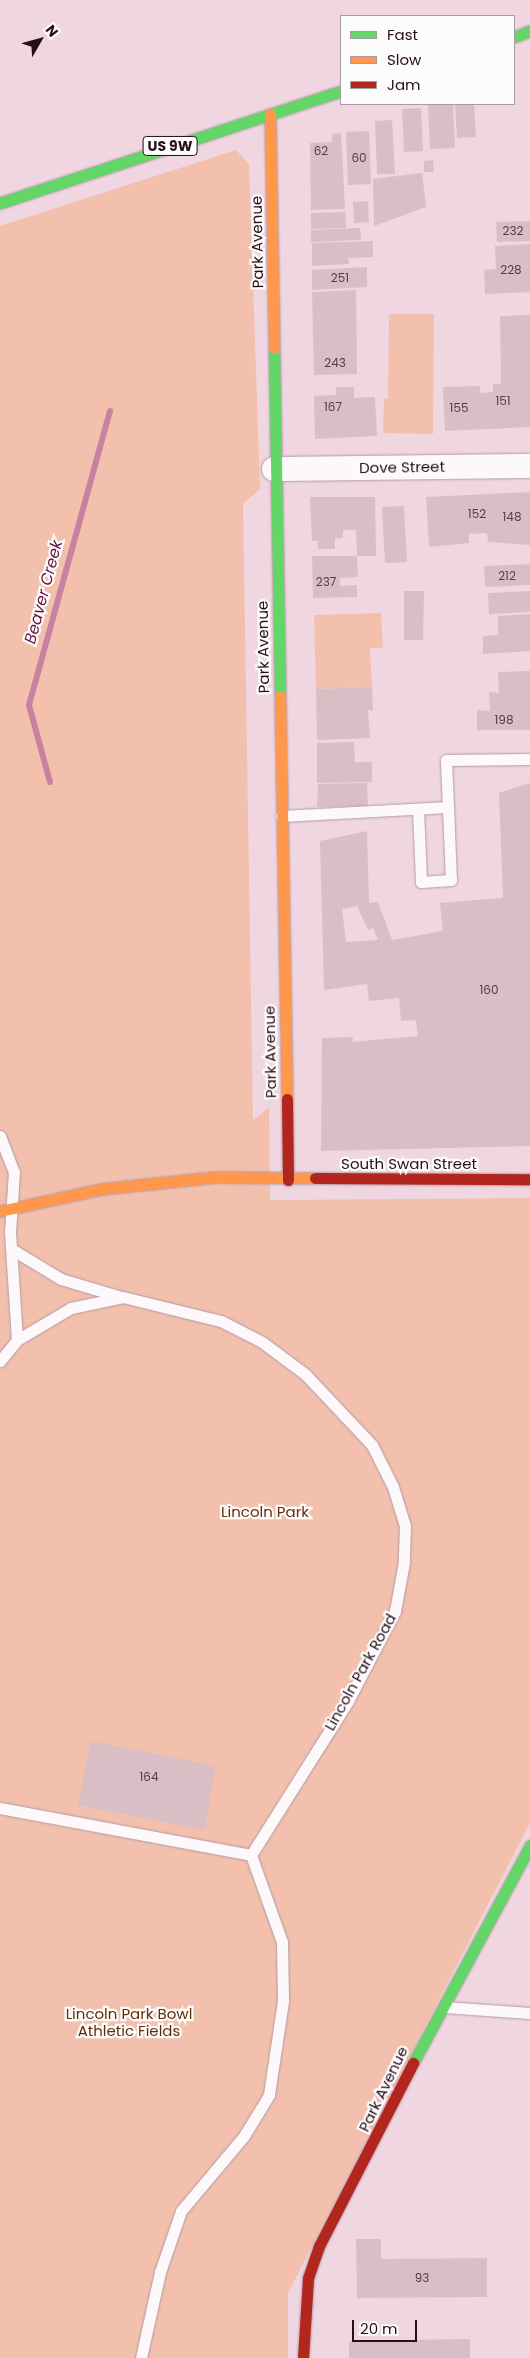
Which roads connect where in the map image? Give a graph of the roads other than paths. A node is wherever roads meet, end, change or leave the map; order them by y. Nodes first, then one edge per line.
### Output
1 (530, 31) edge
2 (515, 37) edge
3 (340, 91) edge
4 (270, 114) junction
5 (0, 203) edge
6 (530, 466) edge
7 (274, 469) junction
8 (530, 759) edge
9 (448, 807) junction
10 (418, 809) junction
11 (281, 816) junction
12 (0, 1136) edge
13 (530, 1179) edge
14 (288, 1180) junction
15 (5, 1210) edge
16 (13, 1250) junction
17 (123, 1297) junction
18 (17, 1340) junction
19 (0, 1361) edge
20 (0, 1808) edge
21 (530, 1846) edge
22 (251, 1855) junction
23 (442, 2007) junction
24 (530, 2013) edge
25 (141, 2358) edge
26 (303, 2358) edge

1 - 2 street
3 - 4 street, US 9W
4 - 5 street, US 9W
4 - 7 street, Park Avenue
6 - 7 street, Dove Street
7 - 11 street, Park Avenue
8 - 9 lane
9 - 10 lane
9 - 10 lane
10 - 11 lane
11 - 14 street, Park Avenue
12 - 15 lane
13 - 14 street, South Swan Street
14 - 15 street, South Swan Street
15 - 16 lane
16 - 17 lane, Lincoln Park Road
16 - 18 lane
17 - 18 lane, Lincoln Park Road
17 - 22 lane, Lincoln Park Road
18 - 19 lane, Lincoln Park Road
20 - 22 lane
21 - 23 street, Park Avenue
22 - 25 lane
23 - 24 lane
23 - 26 street, Park Avenue

